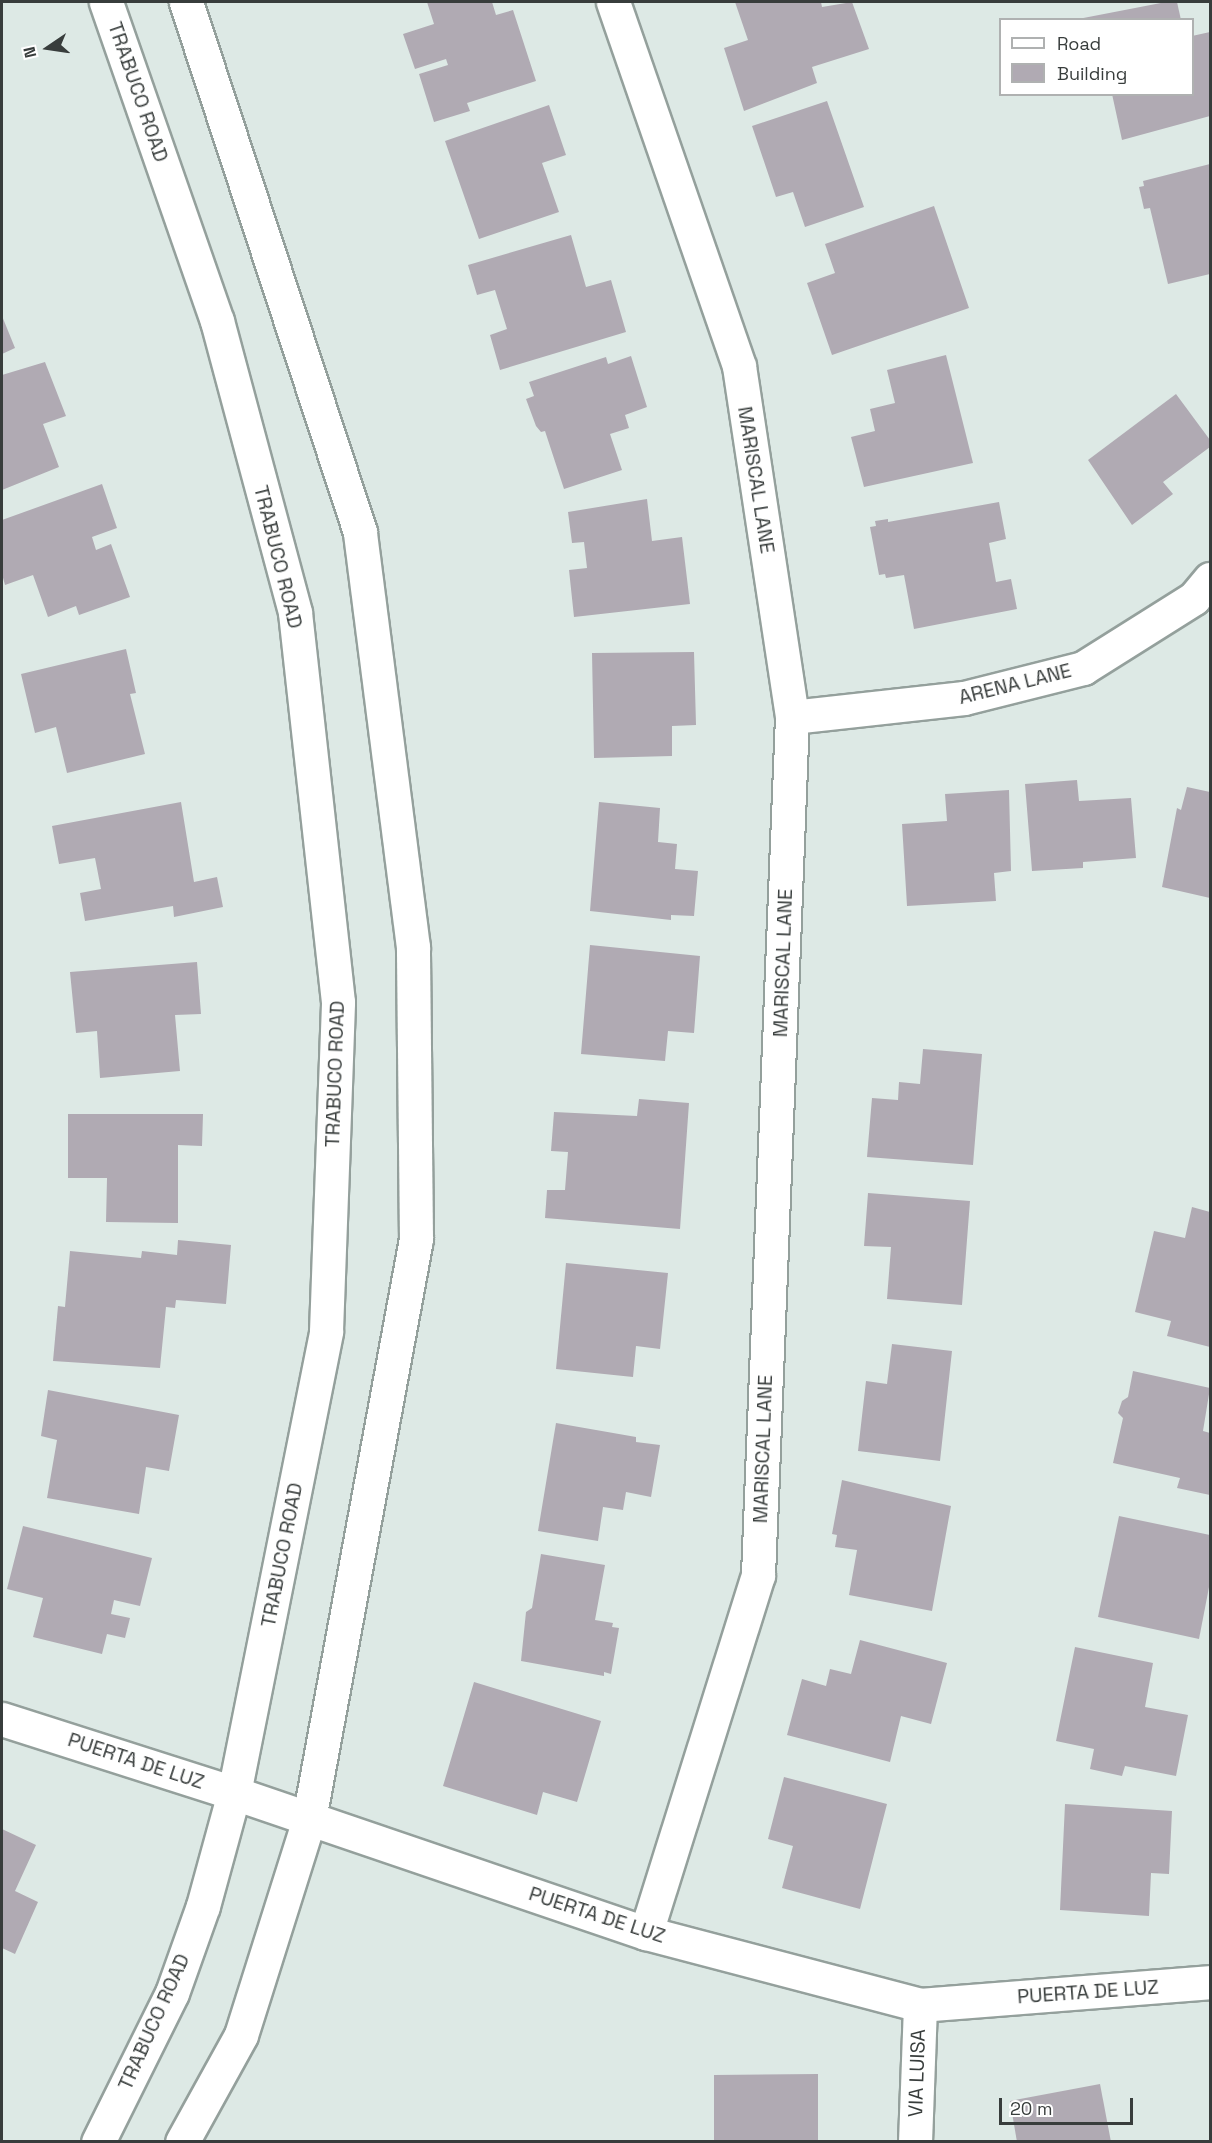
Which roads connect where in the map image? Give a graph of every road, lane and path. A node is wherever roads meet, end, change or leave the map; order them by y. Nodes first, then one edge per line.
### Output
1 (106, 2) edge
2 (186, 2) edge
3 (613, 2) edge
4 (1205, 597) edge
5 (792, 717) junction
6 (2, 1719) edge
7 (234, 1792) junction
8 (309, 1819) junction
9 (646, 1933) junction
10 (1210, 1982) edge
11 (920, 2005) junction
12 (98, 2142) edge
13 (182, 2142) edge
14 (915, 2142) edge

1 - 7 main road, TRABUCO ROAD
2 - 8 main road
3 - 5 main road, MARISCAL LANE
4 - 5 main road, ARENA LANE
5 - 9 main road, MARISCAL LANE
6 - 7 main road, PUERTA DE LUZ
7 - 8 main road, PUERTA DE LUZ
7 - 12 main road, TRABUCO ROAD
8 - 9 main road, PUERTA DE LUZ
8 - 13 main road
9 - 11 main road, PUERTA DE LUZ
10 - 11 main road, PUERTA DE LUZ
11 - 14 main road, VIA LUISA

